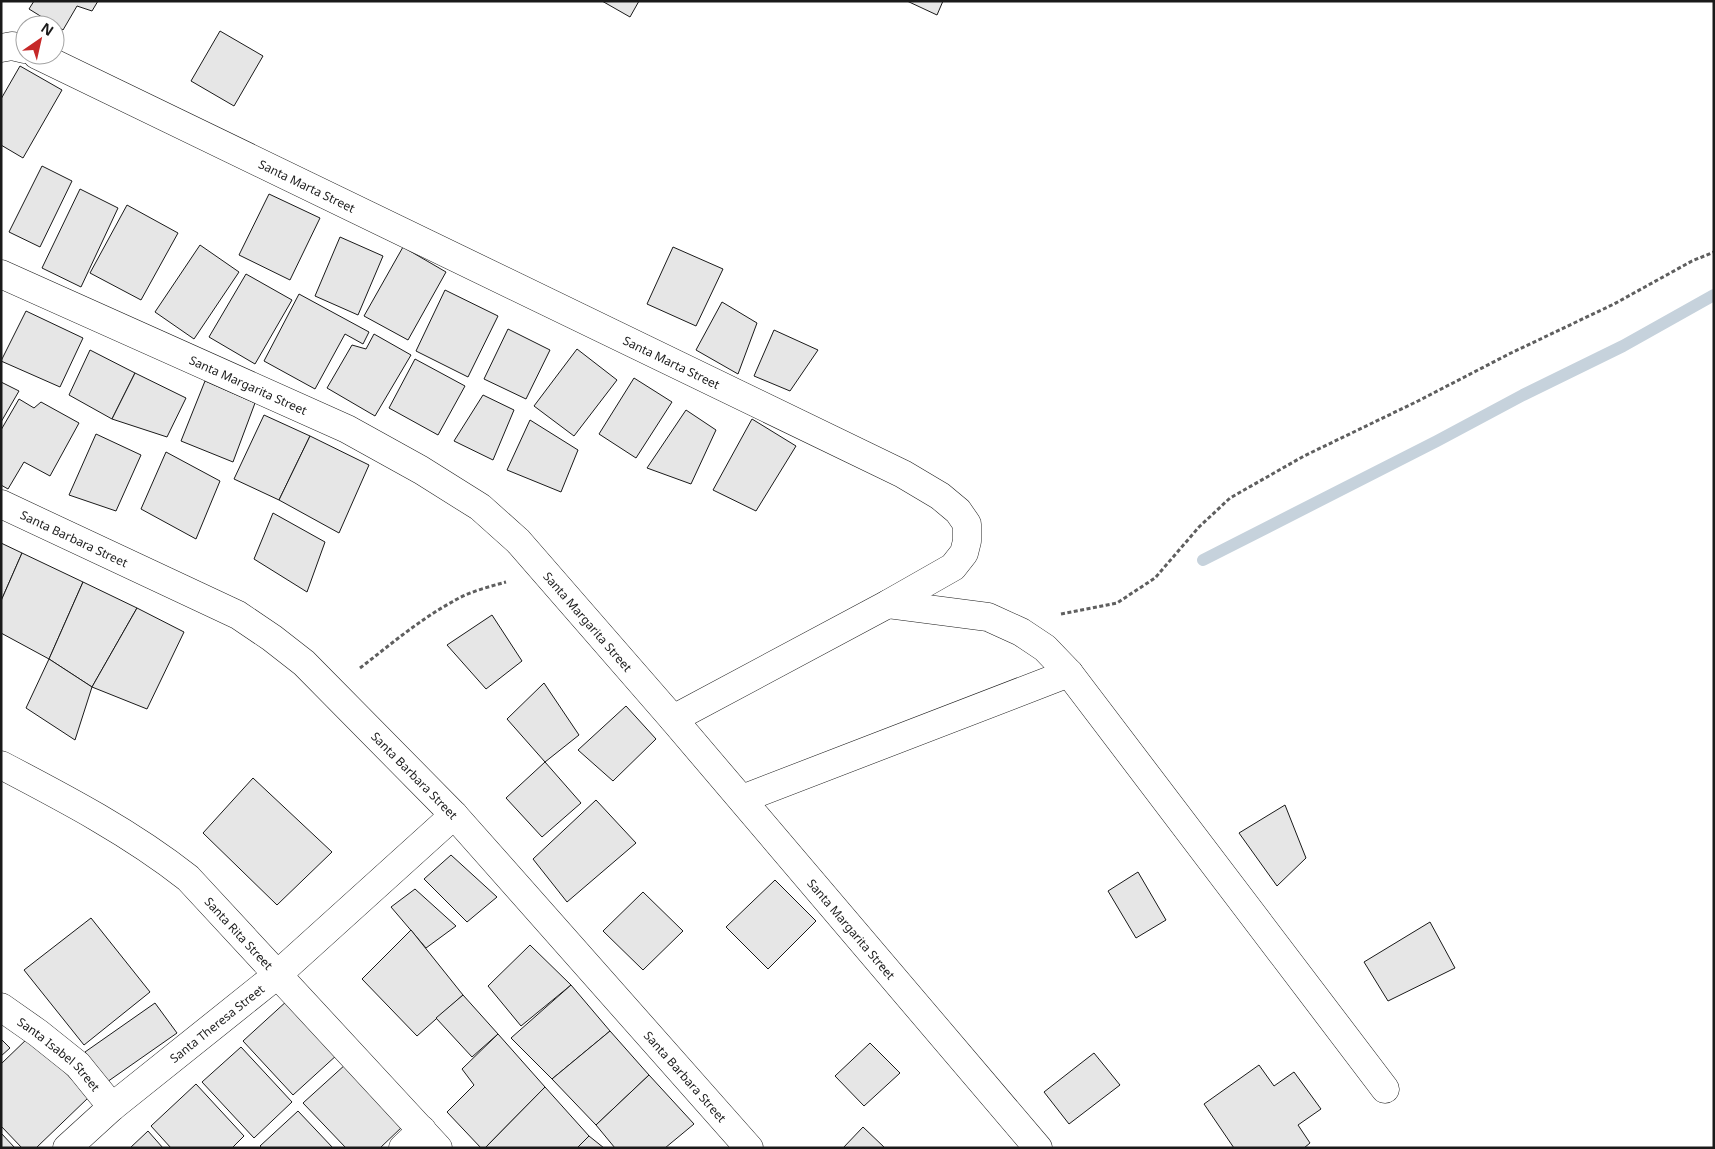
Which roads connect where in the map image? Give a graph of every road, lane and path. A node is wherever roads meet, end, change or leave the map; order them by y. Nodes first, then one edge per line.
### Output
1 (15, 47) edge
2 (1, 48) edge
3 (58, 65) edge
4 (1714, 252) edge
5 (1, 274) edge
6 (1, 504) edge
7 (546, 573) junction
8 (888, 604) junction
9 (1056, 614) dead end
10 (1069, 673) junction
11 (331, 690) junction
12 (673, 719) junction
13 (1, 765) edge
14 (742, 799) junction
15 (454, 815) junction
16 (277, 975) junction
17 (1, 1007) edge
18 (1385, 1089) dead end
19 (112, 1107) junction
20 (421, 1142) edge
21 (67, 1148) edge
22 (749, 1148) edge
23 (1038, 1148) edge

1 - 2 street
3 - 8 street, Santa Marta Street
4 - 9 path
5 - 7 street, Santa Margarita Street
6 - 11 street, Santa Barbara Street
7 - 11 path
7 - 12 street, Santa Margarita Street
8 - 10 street
8 - 12 street, Santa Marta Street
10 - 14 street
10 - 18 street
11 - 15 street, Santa Barbara Street
12 - 14 street, Santa Margarita Street
13 - 16 street, Santa Rita Street
14 - 23 street, Santa Margarita Street
15 - 16 street, Santa Theresa Street
15 - 22 street, Santa Barbara Street
16 - 19 street, Santa Theresa Street
16 - 20 street, Santa Rita Street
17 - 19 street, Santa Isabel Street
19 - 21 street, Santa Theresa Street

